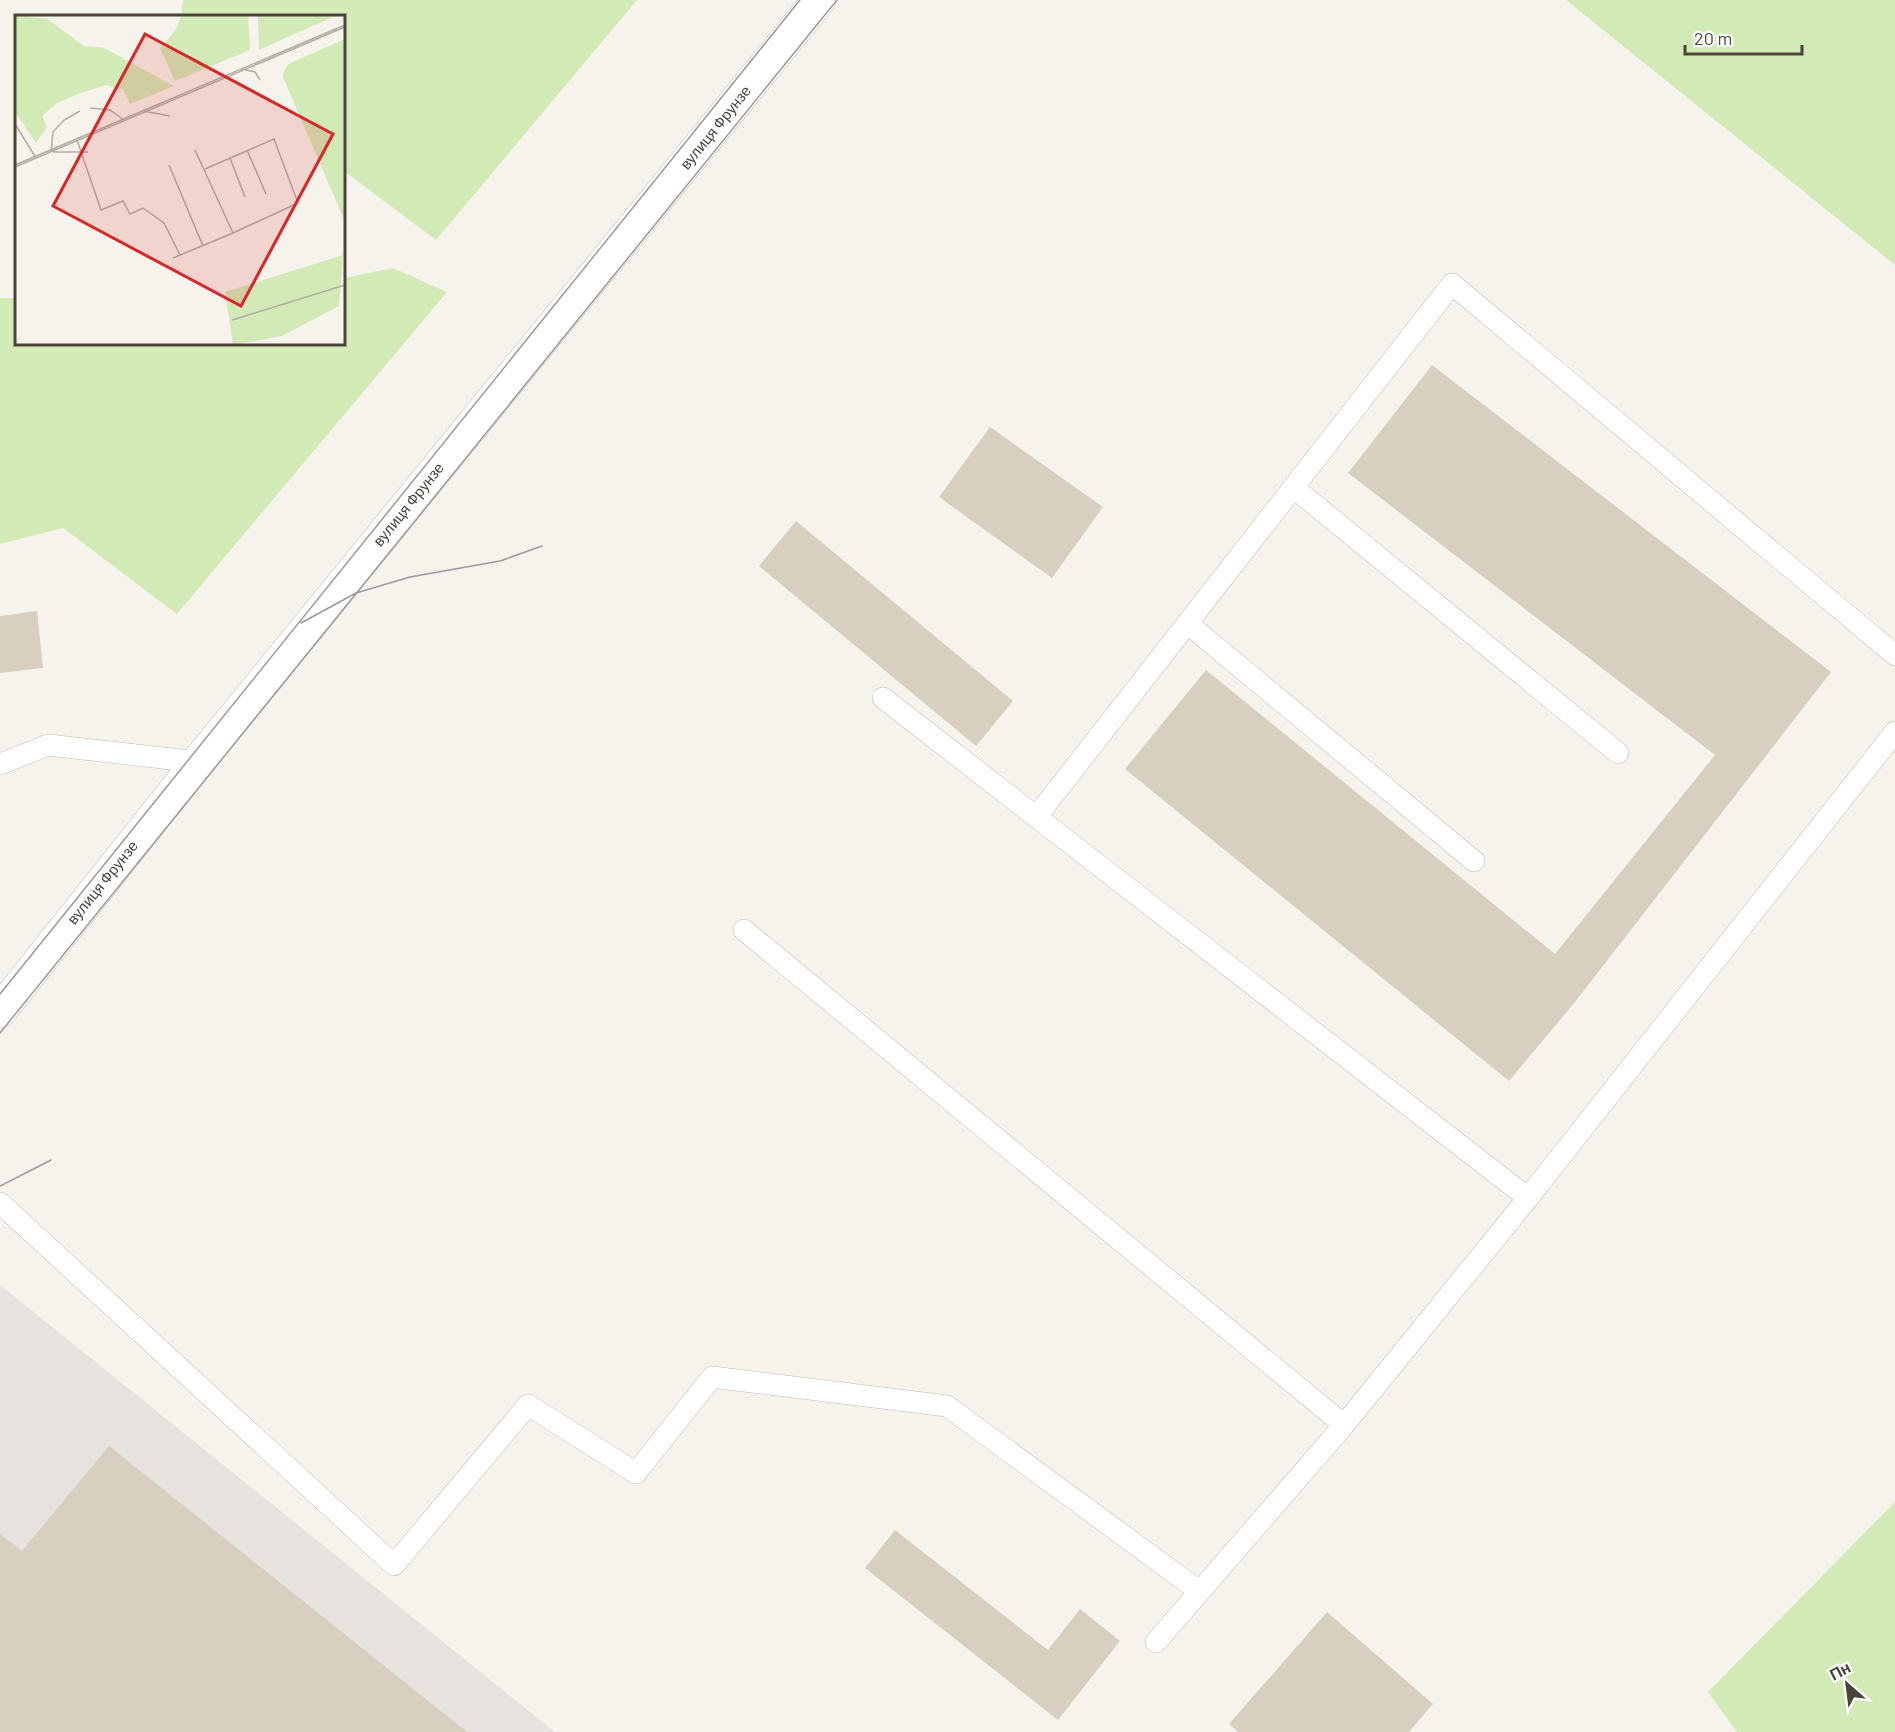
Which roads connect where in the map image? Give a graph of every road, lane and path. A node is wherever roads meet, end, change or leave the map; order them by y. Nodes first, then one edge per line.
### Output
1 (819, 0) edge
2 (1293, 487) junction
3 (1187, 624) junction
4 (1895, 655) edge
5 (883, 698) dead end
6 (1895, 732) edge
7 (1618, 753) dead end
8 (198, 762) junction
9 (0, 764) edge
10 (1037, 816) junction
11 (1474, 861) dead end
12 (744, 930) dead end
13 (0, 1011) edge
14 (1528, 1198) junction
15 (0, 1203) edge
16 (1344, 1425) junction
17 (1199, 1591) junction
18 (1156, 1642) dead end

1 - 8 street, вулиця Фрунзе
2 - 3 lane
2 - 4 lane
2 - 7 lane
3 - 10 lane
3 - 11 lane
5 - 10 lane
6 - 14 lane
8 - 9 lane
8 - 13 street, вулиця Фрунзе
10 - 14 lane
12 - 16 lane
14 - 16 lane
15 - 17 lane
16 - 17 lane
17 - 18 lane

